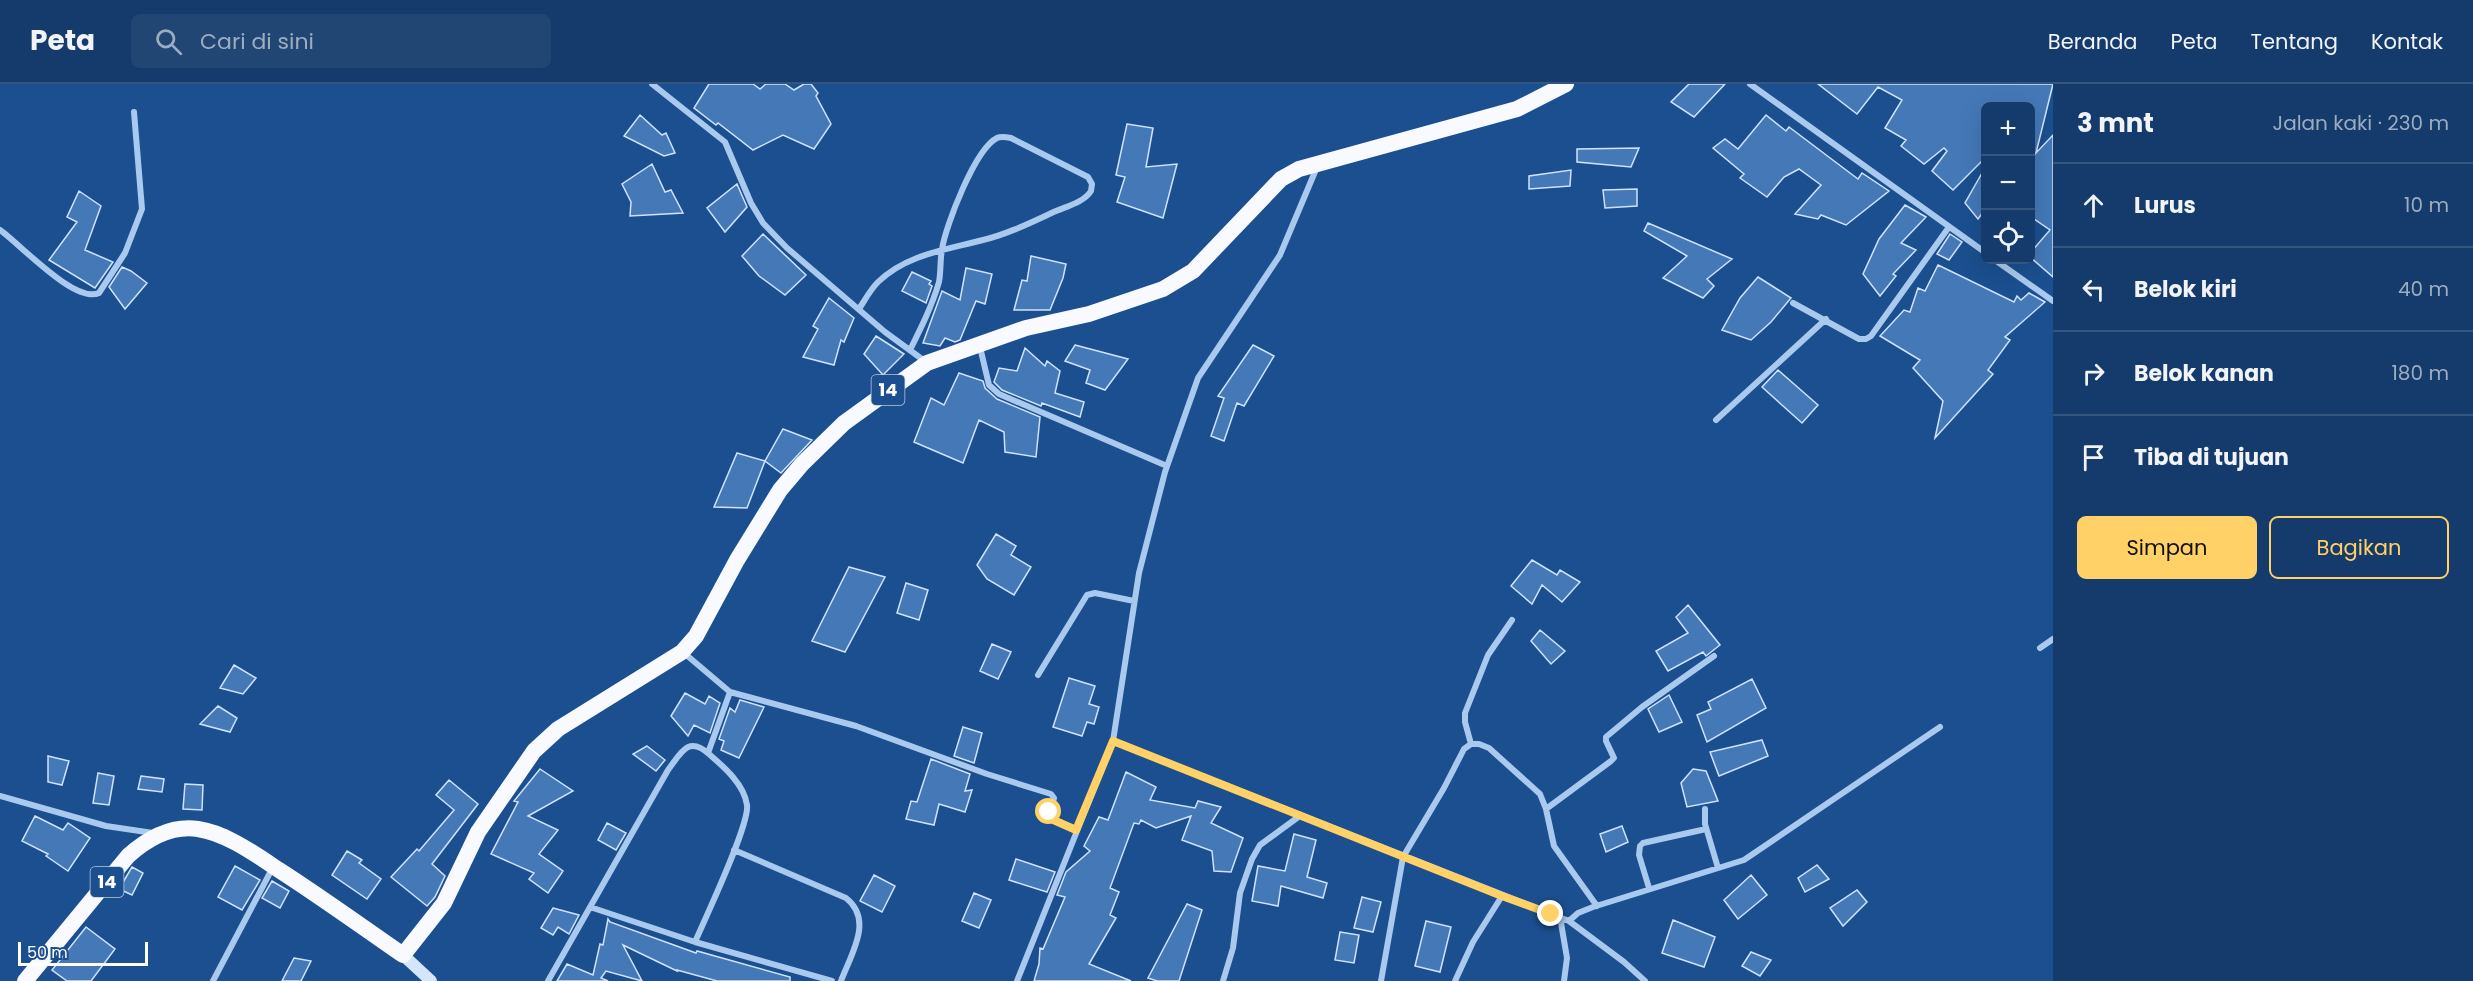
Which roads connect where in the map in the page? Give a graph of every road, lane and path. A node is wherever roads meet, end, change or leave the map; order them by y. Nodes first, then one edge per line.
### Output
1 (652, 84) edge
2 (1566, 84) edge
3 (1750, 84) edge
4 (134, 112) dead end
5 (1320, 161) junction
6 (1949, 227) junction
7 (0, 230) edge
8 (942, 249) junction
9 (1981, 249) edge
10 (2001, 264) edge
11 (2053, 301) edge
12 (1793, 303) dead end
13 (859, 309) junction
14 (1826, 319) junction
15 (979, 344) junction
16 (910, 350) junction
17 (927, 363) junction
18 (1716, 420) dead end
19 (1167, 466) junction
20 (1134, 601) junction
21 (1512, 620) dead end
22 (2053, 639) edge
23 (2040, 648) dead end
24 (682, 652) junction
25 (1714, 656) dead end
26 (1038, 675) dead end
27 (730, 692) junction
28 (1940, 727) dead end
29 (1113, 741) junction
30 (1472, 744) junction
31 (708, 753) junction
32 (0, 795) edge
33 (1546, 809) junction
34 (1705, 809) dead end
35 (1301, 815) junction
36 (1706, 829) junction
37 (1076, 830) junction
38 (159, 834) junction
39 (734, 850) junction
40 (1403, 856) junction
41 (273, 866) junction
42 (1718, 868) junction
43 (1649, 888) junction
44 (1502, 896) junction
45 (1595, 906) junction
46 (590, 907) junction
47 (1560, 917) junction
48 (1569, 921) junction
49 (695, 942) junction
50 (402, 956) junction
51 (429, 980) edge
52 (25, 981) edge
53 (213, 981) edge
54 (548, 981) edge
55 (832, 981) edge
56 (841, 981) edge
57 (1017, 981) edge
58 (1223, 981) edge
59 (1382, 981) edge
60 (1455, 981) edge
61 (1564, 981) edge
62 (1645, 981) edge

1 - 13 street
2 - 5 highway, 14
3 - 6 street
4 - 7 street
5 - 15 highway, 14
5 - 19 street
6 - 9 street
6 - 14 street
8 - 8 street
8 - 13 street
8 - 16 street
10 - 11 street
12 - 14 street
13 - 16 street
14 - 18 street
15 - 17 highway, 14
15 - 19 street
16 - 17 street
17 - 24 highway, 14
19 - 20 street
20 - 26 street
20 - 29 street
21 - 30 street
22 - 23 street
24 - 27 street
24 - 50 highway, 14
25 - 33 street
27 - 31 street
27 - 37 street
28 - 42 street
29 - 35 street
29 - 37 street
30 - 33 street
30 - 40 street
31 - 39 street
31 - 46 street
32 - 38 street
33 - 45 street
34 - 36 street
35 - 40 street
35 - 58 street
36 - 42 street
36 - 43 street
37 - 57 street
38 - 41 highway, 14
38 - 52 highway, 14
39 - 49 street
39 - 56 street
40 - 44 street
40 - 59 street
41 - 50 highway, 14
41 - 53 street
42 - 43 street
43 - 45 street
44 - 47 street
44 - 60 street
45 - 48 street
46 - 49 street
46 - 54 street
47 - 48 street
47 - 61 street
48 - 62 street
49 - 55 street
50 - 51 main road

